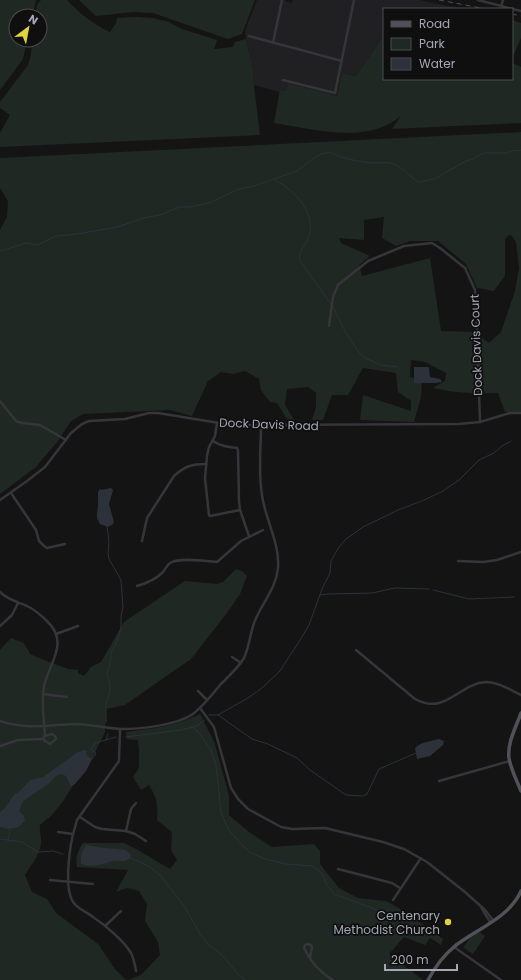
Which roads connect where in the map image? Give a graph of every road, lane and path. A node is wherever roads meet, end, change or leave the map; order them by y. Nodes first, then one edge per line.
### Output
1 (282, 0) edge
2 (354, 0) edge
3 (478, 0) edge
4 (503, 0) edge
5 (501, 6) junction
6 (511, 8) edge
7 (249, 36) dead end
8 (273, 42) junction
9 (342, 61) junction
10 (283, 80) dead end
11 (329, 326) dead end
12 (0, 401) edge
13 (521, 413) edge
14 (480, 422) junction
15 (217, 423) junction
16 (261, 426) junction
17 (66, 440) junction
18 (213, 441) junction
19 (206, 464) junction
20 (11, 493) junction
21 (1, 498) edge
22 (240, 510) junction
23 (263, 530) dead end
24 (249, 536) junction
25 (142, 541) dead end
26 (65, 544) dead end
27 (521, 552) edge
28 (458, 561) dead end
29 (137, 586) dead end
30 (0, 592) edge
31 (18, 603) junction
32 (0, 626) edge
33 (78, 626) dead end
34 (56, 634) junction
35 (356, 650) dead end
36 (232, 657) dead end
37 (241, 663) junction
38 (198, 691) dead end
39 (43, 694) junction
40 (521, 695) edge
41 (67, 697) dead end
42 (206, 700) junction
43 (200, 708) junction
44 (521, 713) edge
45 (0, 722) edge
46 (44, 726) junction
47 (120, 729) junction
48 (0, 746) edge
49 (510, 762) junction
50 (439, 781) dead end
51 (521, 791) edge
52 (136, 803) dead end
53 (80, 817) junction
54 (126, 831) junction
55 (58, 832) dead end
56 (73, 834) junction
57 (146, 841) dead end
58 (421, 858) junction
59 (338, 869) dead end
60 (50, 880) dead end
61 (67, 882) junction
62 (93, 884) dead end
63 (400, 888) junction
64 (521, 891) edge
65 (393, 900) dead end
66 (121, 911) dead end
67 (492, 921) junction
68 (105, 926) junction
69 (454, 947) junction
70 (310, 958) junction
71 (136, 971) dead end
72 (496, 979) edge
73 (332, 980) edge
74 (428, 980) edge
75 (501, 980) edge

1 - 8 street
2 - 9 street
3 - 5 street
4 - 5 street
5 - 6 street
7 - 8 street
8 - 9 street
9 - 10 street
11 - 14 street, Dock Davis Court
12 - 17 street
13 - 14 street, Dock Davis Road
14 - 16 street, Dock Davis Road
15 - 16 street, Dock Davis Road
15 - 17 street, Dock Davis Road
15 - 18 street
16 - 37 street
17 - 20 street, Dock Davis Road
18 - 19 street
18 - 22 street
19 - 22 street
19 - 25 street
20 - 21 street, Dock Davis Road
20 - 26 street
22 - 24 street
23 - 24 street
24 - 29 street
27 - 28 street
30 - 31 street
31 - 32 street
31 - 34 street
33 - 34 street
34 - 39 street
35 - 40 street
36 - 37 street
37 - 42 street
38 - 42 street
39 - 41 street
39 - 46 street
42 - 43 street
43 - 47 street
43 - 58 street
44 - 49 main road
45 - 46 street
46 - 47 street
46 - 48 street
47 - 53 street
49 - 50 street
49 - 51 main road
52 - 54 street
53 - 54 street
53 - 56 street
54 - 57 street
55 - 56 street
56 - 61 street
58 - 63 street
58 - 67 street
59 - 63 street
60 - 61 street
61 - 62 street
61 - 68 street
63 - 65 street
64 - 67 main road
66 - 68 street
67 - 69 main road
68 - 71 street
69 - 72 street
69 - 74 main road
70 - 70 street
70 - 73 street
72 - 75 street

